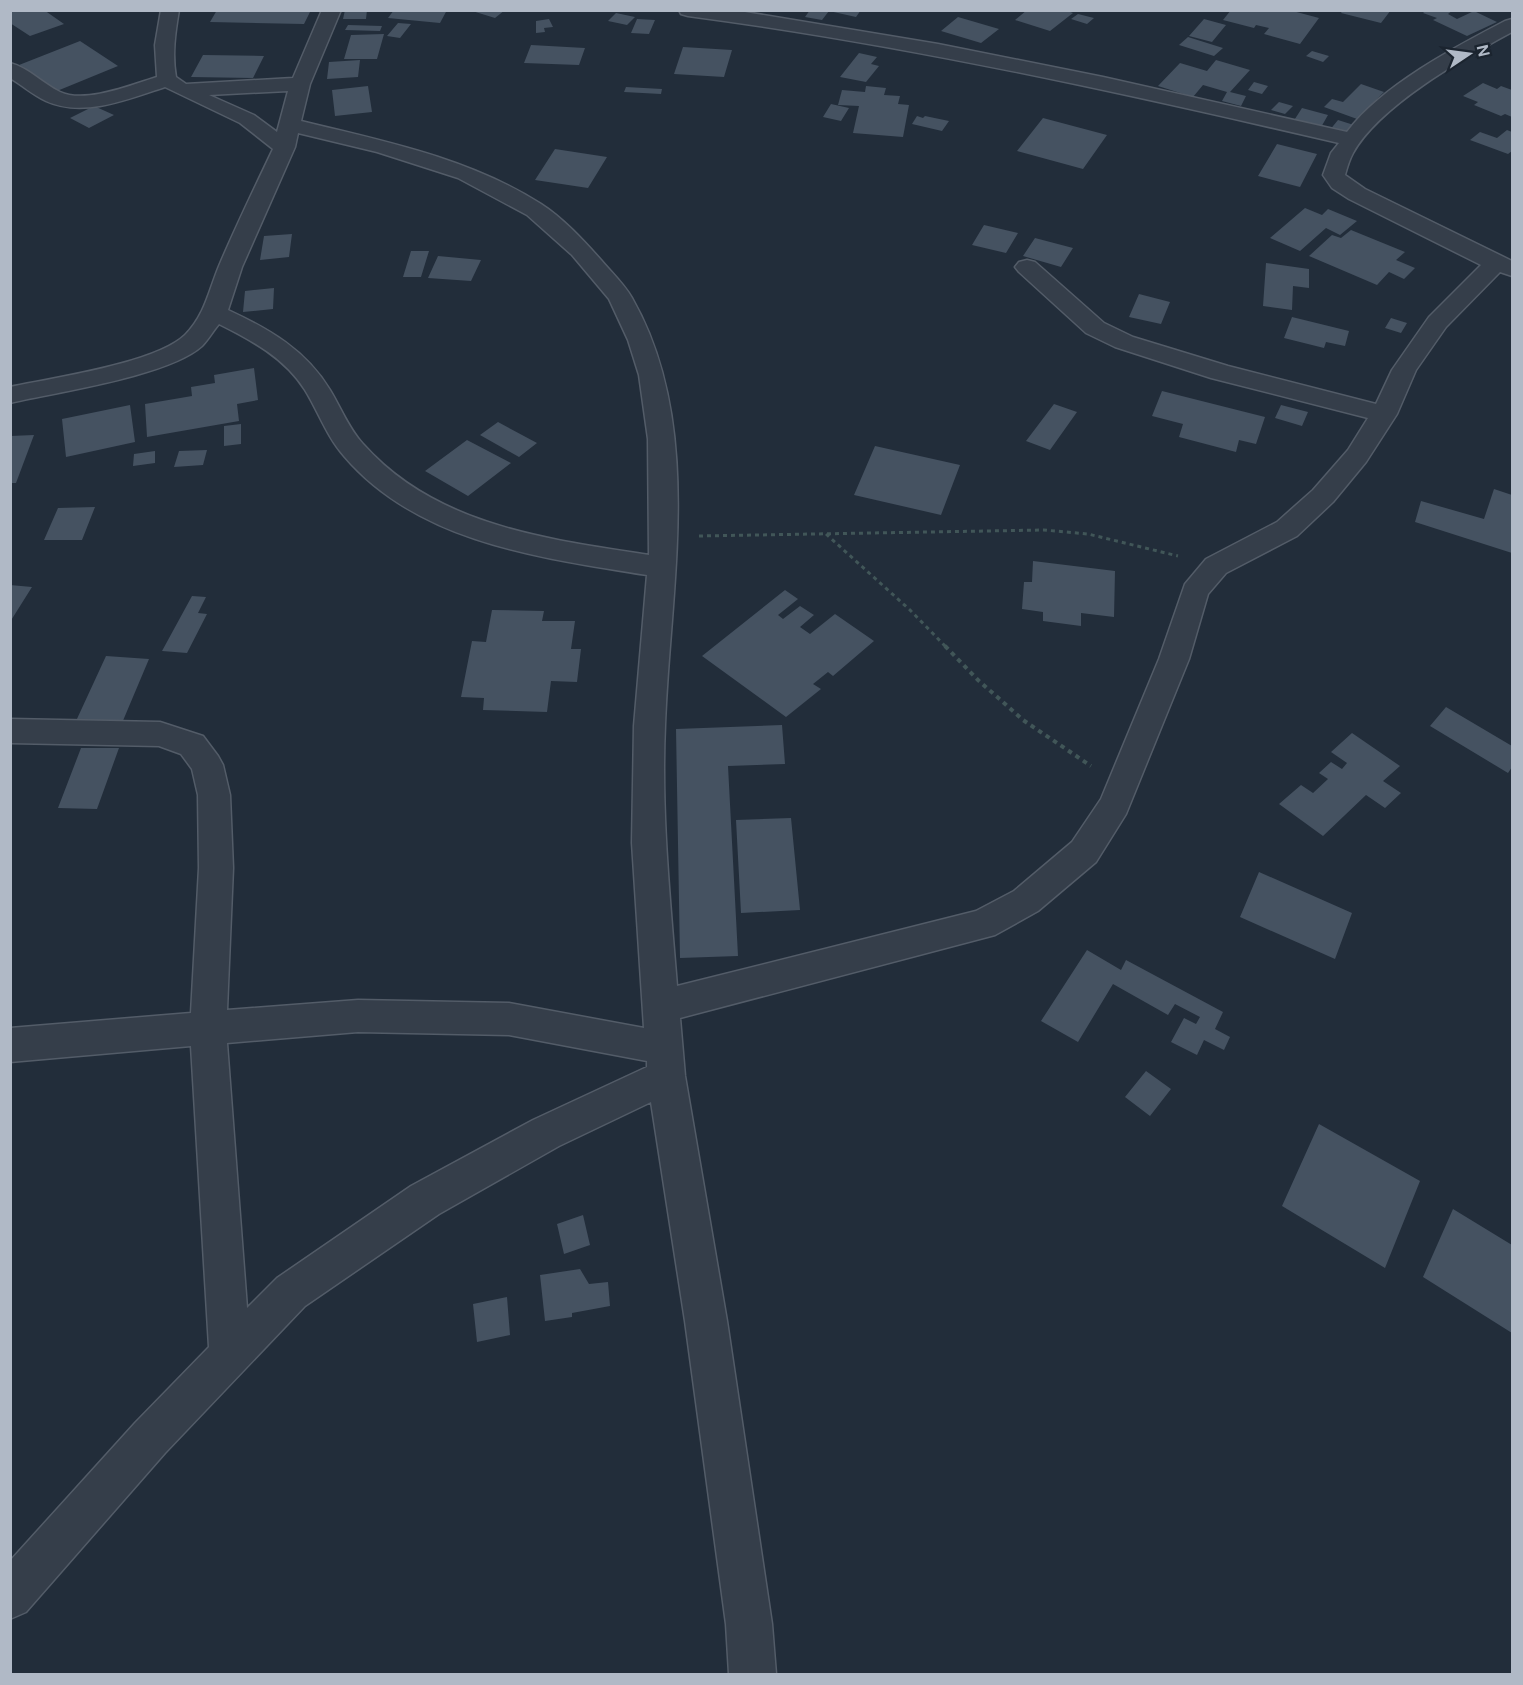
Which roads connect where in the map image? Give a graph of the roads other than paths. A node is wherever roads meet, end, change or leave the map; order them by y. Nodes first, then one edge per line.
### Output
1 (170, 10) edge
2 (332, 10) edge
3 (688, 10) edge
4 (1512, 25) edge
5 (10, 69) edge
6 (300, 84) junction
7 (174, 85) junction
8 (287, 135) junction
9 (1351, 139) junction
10 (1504, 266) edge
11 (1027, 267) dead end
12 (215, 313) junction
13 (10, 395) edge
14 (1384, 414) junction
15 (662, 552) junction
16 (10, 731) edge
17 (662, 1006) junction
18 (208, 1029) junction
19 (10, 1045) edge
20 (665, 1062) junction
21 (230, 1355) junction
22 (10, 1596) edge
23 (753, 1674) edge

1 - 7 street
2 - 6 street
3 - 9 street
4 - 9 street
5 - 7 street
6 - 7 street
6 - 8 street
7 - 8 street
8 - 12 street
8 - 15 street
9 - 10 street
10 - 14 street
11 - 14 street
12 - 13 street
12 - 15 street
14 - 17 street
15 - 17 street
16 - 18 street
17 - 20 street
18 - 19 street
18 - 20 street
18 - 21 street
20 - 21 street
20 - 23 street
21 - 22 street

